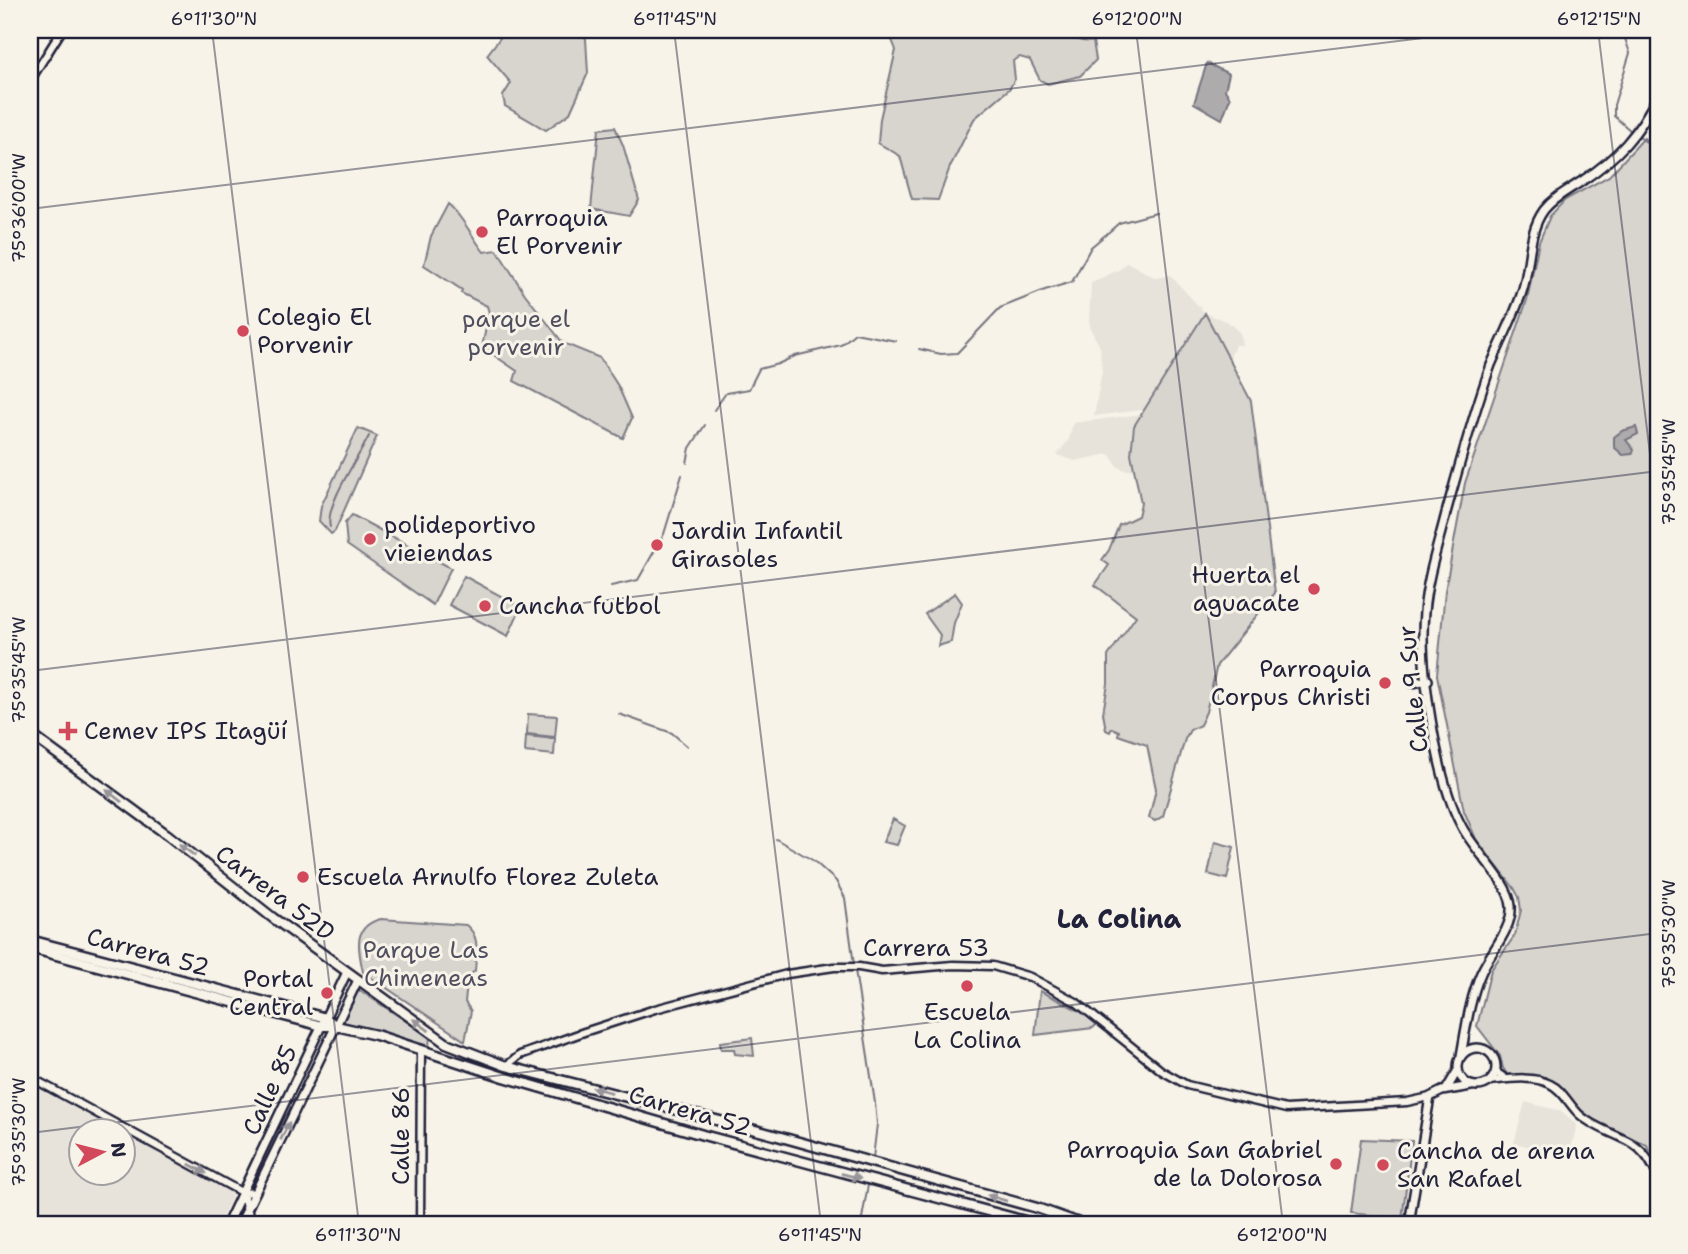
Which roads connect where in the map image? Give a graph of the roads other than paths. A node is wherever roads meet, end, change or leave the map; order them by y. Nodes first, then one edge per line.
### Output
1 (62, 30) edge
2 (30, 81) edge
3 (1658, 95) edge
4 (1428, 680) junction
5 (1412, 683) dead end
6 (30, 734) edge
7 (30, 940) edge
8 (30, 948) edge
9 (347, 972) junction
10 (358, 980) junction
11 (324, 1022) junction
12 (336, 1026) junction
13 (1466, 1032) junction
14 (1480, 1048) junction
15 (421, 1049) junction
16 (1461, 1056) junction
17 (506, 1066) junction
18 (1458, 1070) junction
19 (1496, 1072) junction
20 (30, 1077) edge
21 (1506, 1079) junction
22 (1491, 1081) junction
23 (1471, 1086) junction
24 (1446, 1090) junction
25 (1430, 1097) junction
26 (1658, 1177) edge
27 (256, 1192) junction
28 (243, 1193) junction
29 (1037, 1208) junction
30 (247, 1210) junction
31 (1018, 1222) edge
32 (227, 1224) edge
33 (240, 1224) edge
34 (247, 1224) edge
35 (420, 1224) edge
36 (1035, 1224) edge
37 (1082, 1224) edge
38 (1409, 1224) edge

1 - 2 street
3 - 4 main road, Calle 9 Sur
4 - 5 main road
4 - 13 main road, Calle 9 Sur
9 -> 6 main road, Carrera 52D
7 - 11 main road, Carrera 52
8 - 11 main road, Carrera 52
9 - 10 main road, Carrera 52D
9 - 11 main road, Calle 85
10 - 12 main road, Calle 85
17 -> 10 main road, Carrera 52D
11 - 12 main road, Carrera 52
11 - 28 main road, Calle 85
12 - 15 main road, Carrera 52
27 -> 12 main road, Calle 85
13 - 14 main road
13 - 16 main road, Calle 9 Sur
14 - 16 main road
14 - 19 main road
15 -> 31 main road, Carrera 52
15 - 35 street, Calle 86
16 - 18 main road
17 - 25 street, Carrera 53
29 -> 17 main road, Carrera 52
18 - 23 main road
18 - 24 main road
19 - 21 street
19 - 22 main road
20 -> 28 street
21 - 22 street
21 - 26 street
22 - 23 main road
23 - 24 main road, Carrera 53
24 - 25 main road, Carrera 53
25 - 38 main road
27 - 28 street
27 - 30 main road, Calle 85
28 - 30 main road
28 - 32 main road, Calle 85
29 - 36 main road
29 - 37 main road, Carrera 52
30 - 33 main road, Calle 85
30 - 34 main road
31 - 36 main road, Carrera 52

